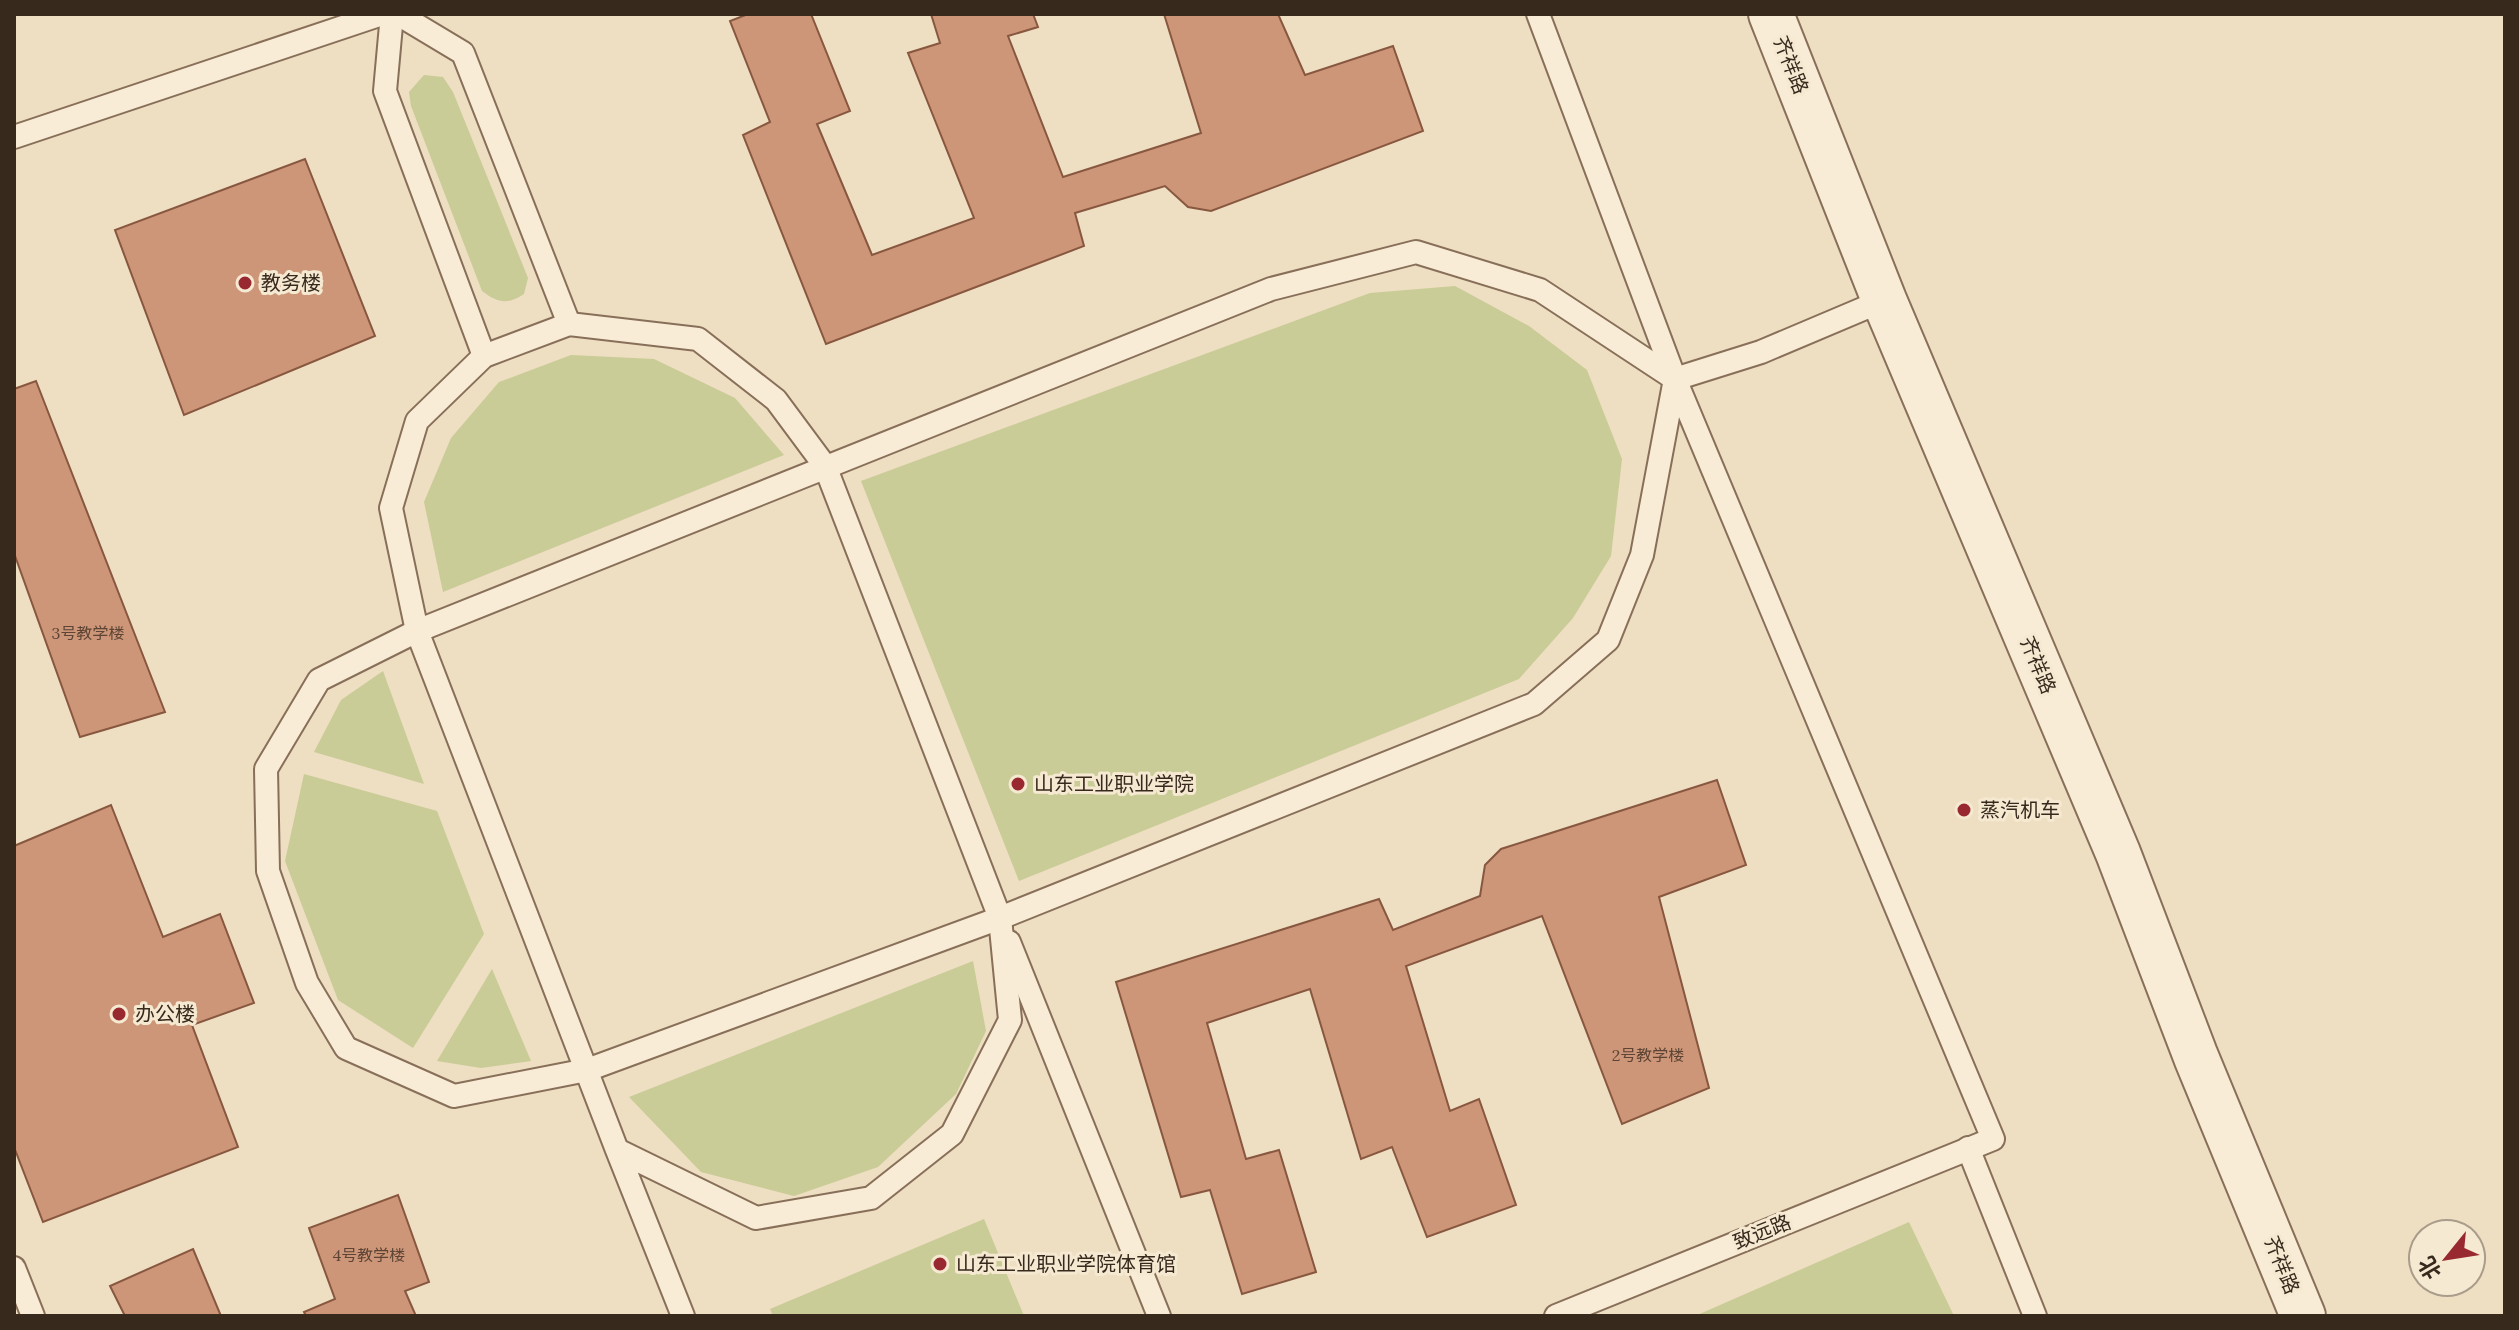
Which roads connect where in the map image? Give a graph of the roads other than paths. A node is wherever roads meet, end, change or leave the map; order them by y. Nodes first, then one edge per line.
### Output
1 (382, 14) edge
2 (395, 14) edge
3 (1538, 14) edge
4 (1771, 14) edge
5 (14, 137) edge
6 (1884, 300) junction
7 (569, 324) junction
8 (484, 356) junction
9 (1675, 379) junction
10 (825, 466) junction
11 (417, 631) junction
12 (1000, 918) junction
13 (587, 1070) junction
14 (1968, 1148) junction
15 (617, 1150) junction
16 (14, 1268) edge
17 (33, 1316) edge
18 (683, 1316) edge
19 (1159, 1316) edge
20 (1556, 1316) edge
21 (2035, 1316) edge
22 (2303, 1316) edge

1 - 5 lane
2 - 7 lane
2 - 8 lane
3 - 9 lane
4 - 6 street, 齐祥路
6 - 9 lane
6 - 22 street, 齐祥路
7 - 8 lane
7 - 10 lane
8 - 11 lane
9 - 10 lane
9 - 12 lane
9 - 14 lane
10 - 11 lane
10 - 12 lane
11 - 13 lane
11 - 13 lane
12 - 13 lane
12 - 15 lane
12 - 19 lane
13 - 15 lane
14 - 20 lane, 致远路
14 - 21 lane
15 - 18 lane
16 - 17 lane

